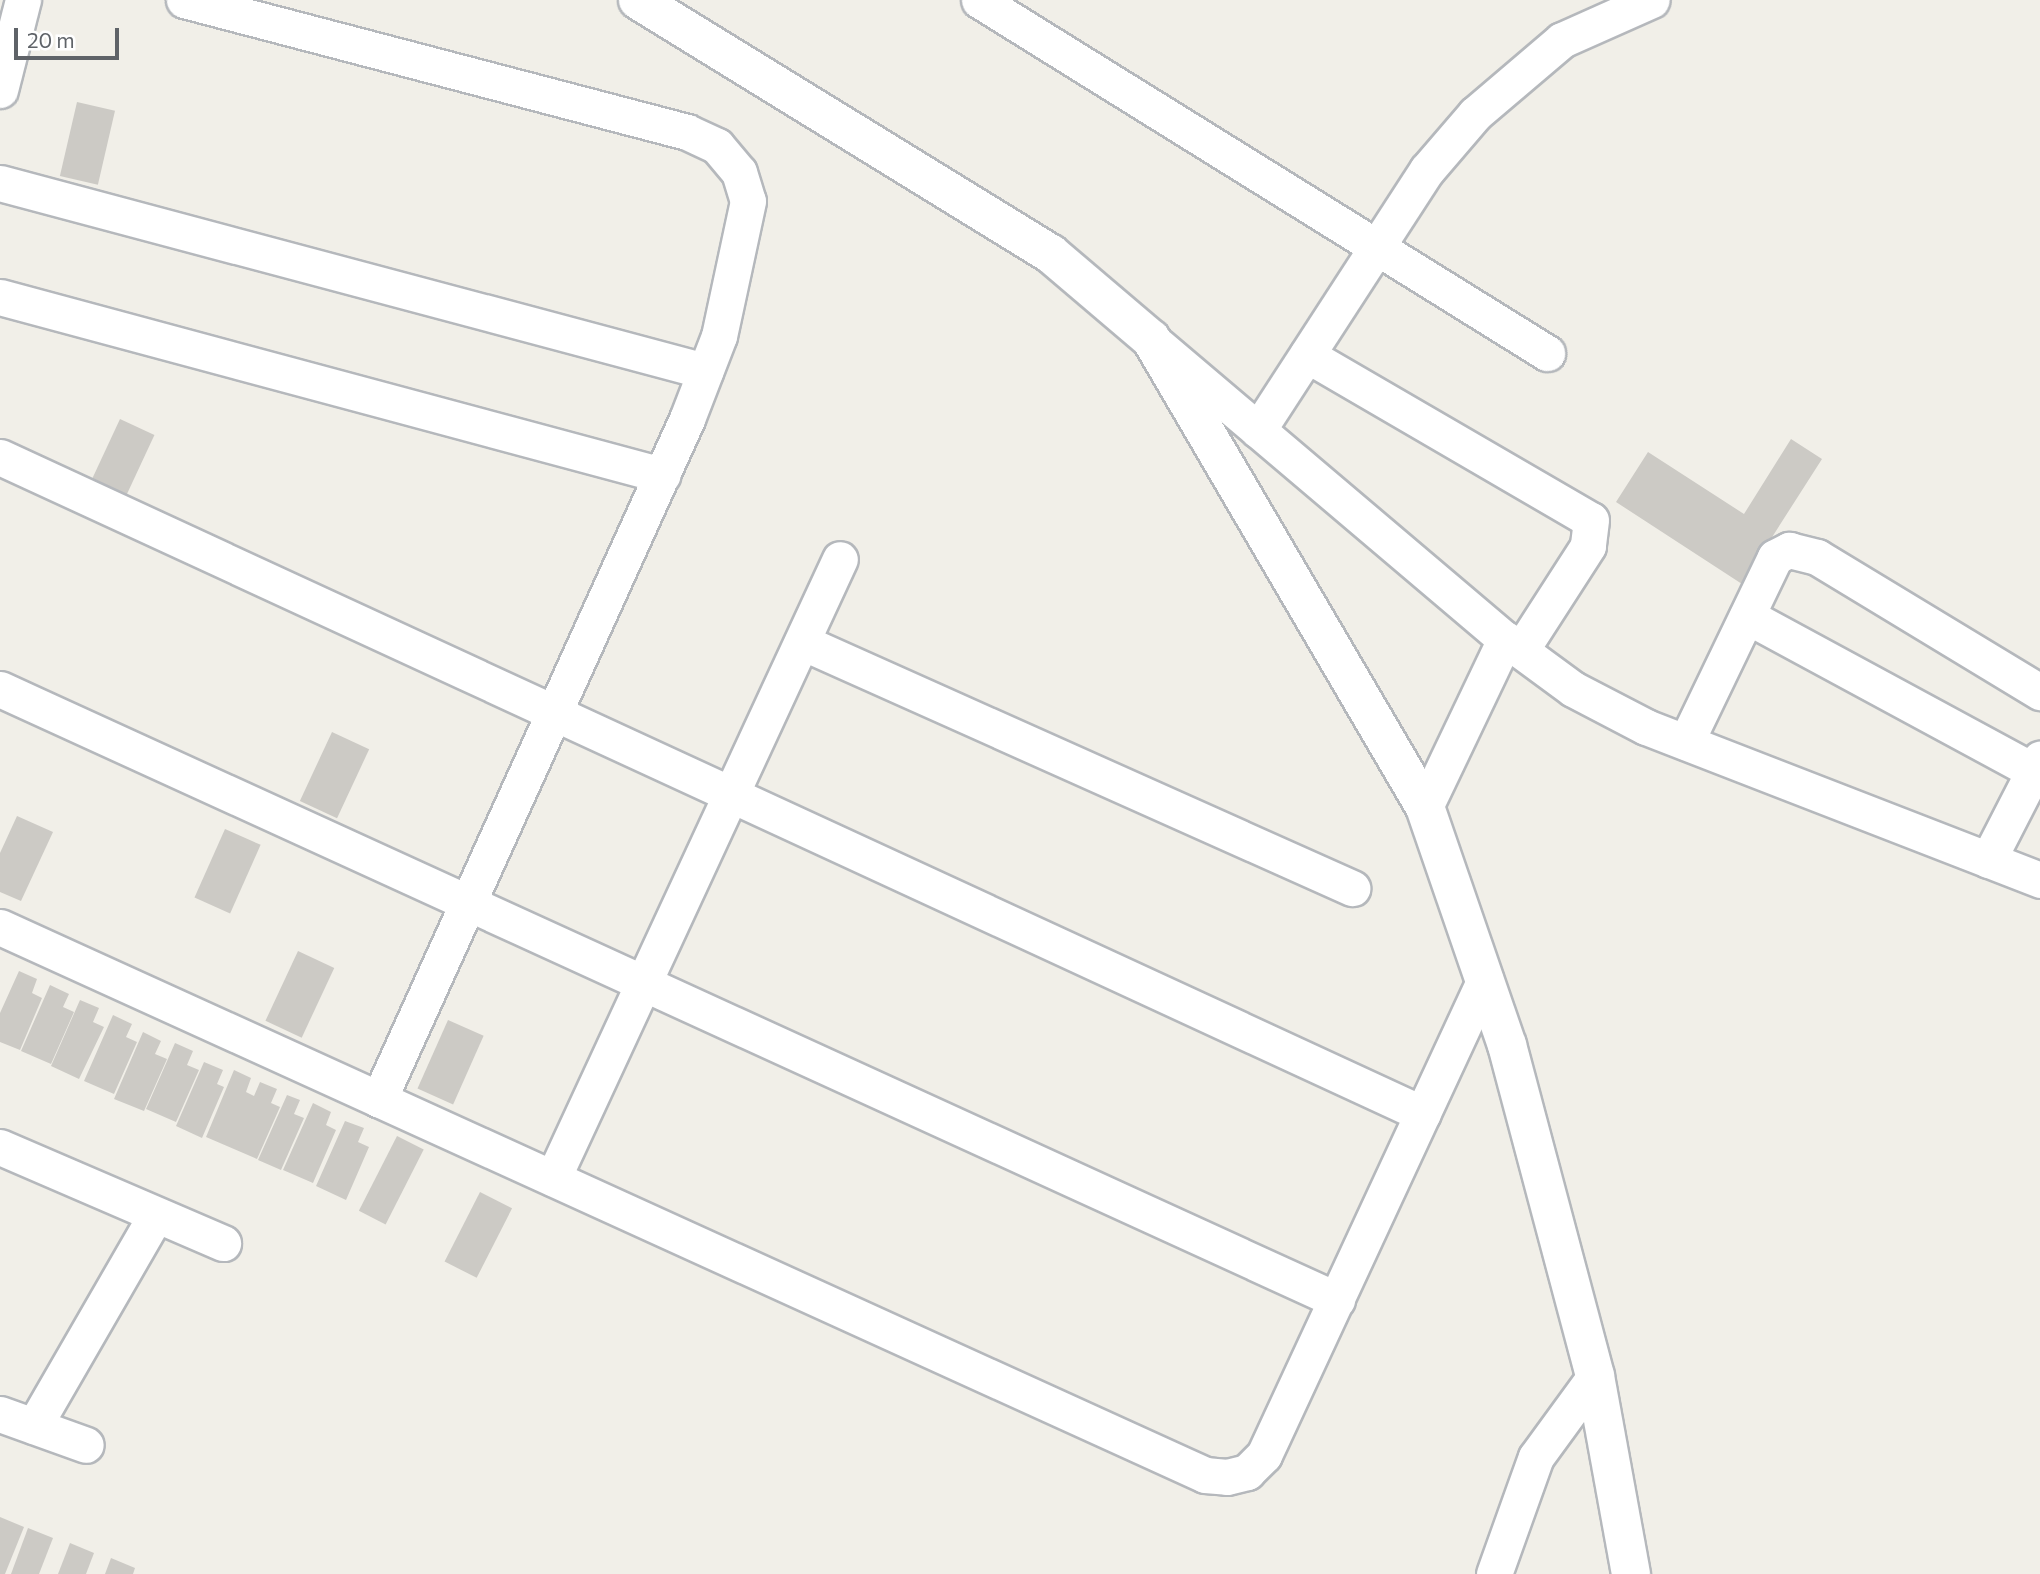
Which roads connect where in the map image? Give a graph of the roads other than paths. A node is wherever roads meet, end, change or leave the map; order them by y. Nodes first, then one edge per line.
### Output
1 (23, 0) edge
2 (184, 0) edge
3 (979, 0) edge
4 (1652, 0) edge
5 (647, 2) edge
6 (0, 90) edge
7 (0, 183) edge
8 (1377, 246) junction
9 (0, 297) edge
10 (1151, 339) junction
11 (1547, 353) dead end
12 (1307, 355) junction
13 (705, 370) junction
14 (1258, 430) junction
15 (0, 457) edge
16 (662, 475) junction
17 (840, 559) dead end
18 (1747, 616) junction
19 (802, 642) junction
20 (1513, 645) junction
21 (0, 689) edge
22 (2040, 692) edge
23 (554, 713) junction
24 (1686, 743) junction
25 (2037, 765) edge
26 (731, 794) junction
27 (1425, 807) junction
28 (1988, 860) junction
29 (2040, 880) edge
30 (1352, 888) dead end
31 (468, 903) junction
32 (0, 927) edge
33 (1485, 979) junction
34 (644, 983) junction
35 (379, 1099) junction
36 (1423, 1114) junction
37 (0, 1147) edge
38 (553, 1178) junction
39 (155, 1216) junction
40 (223, 1243) dead end
41 (1336, 1300) junction
42 (1595, 1376) junction
43 (0, 1414) edge
44 (34, 1426) junction
45 (86, 1445) dead end
46 (1494, 1574) edge
47 (1631, 1574) edge

1 - 6 street
2 - 13 street
3 - 8 street
4 - 8 street
5 - 10 street
7 - 13 street
8 - 11 street
8 - 12 street
9 - 16 street
10 - 14 street
10 - 27 street
12 - 14 street
12 - 20 street
13 - 16 street
14 - 20 street
15 - 23 street
16 - 23 street
17 - 19 street
18 - 22 street
18 - 24 street
18 - 25 street
19 - 26 street
19 - 30 street
20 - 24 street
20 - 27 street
21 - 31 street
23 - 26 street
23 - 31 street
24 - 28 street
25 - 28 street
26 - 34 street
26 - 36 street
27 - 33 street
28 - 29 street
31 - 34 street
31 - 35 street
32 - 35 street
33 - 36 street
33 - 42 street
34 - 38 street
34 - 41 street
35 - 38 street
36 - 41 street
37 - 39 street
38 - 41 street
39 - 40 street
39 - 44 street
42 - 46 street
42 - 47 street
43 - 44 street
44 - 45 street

